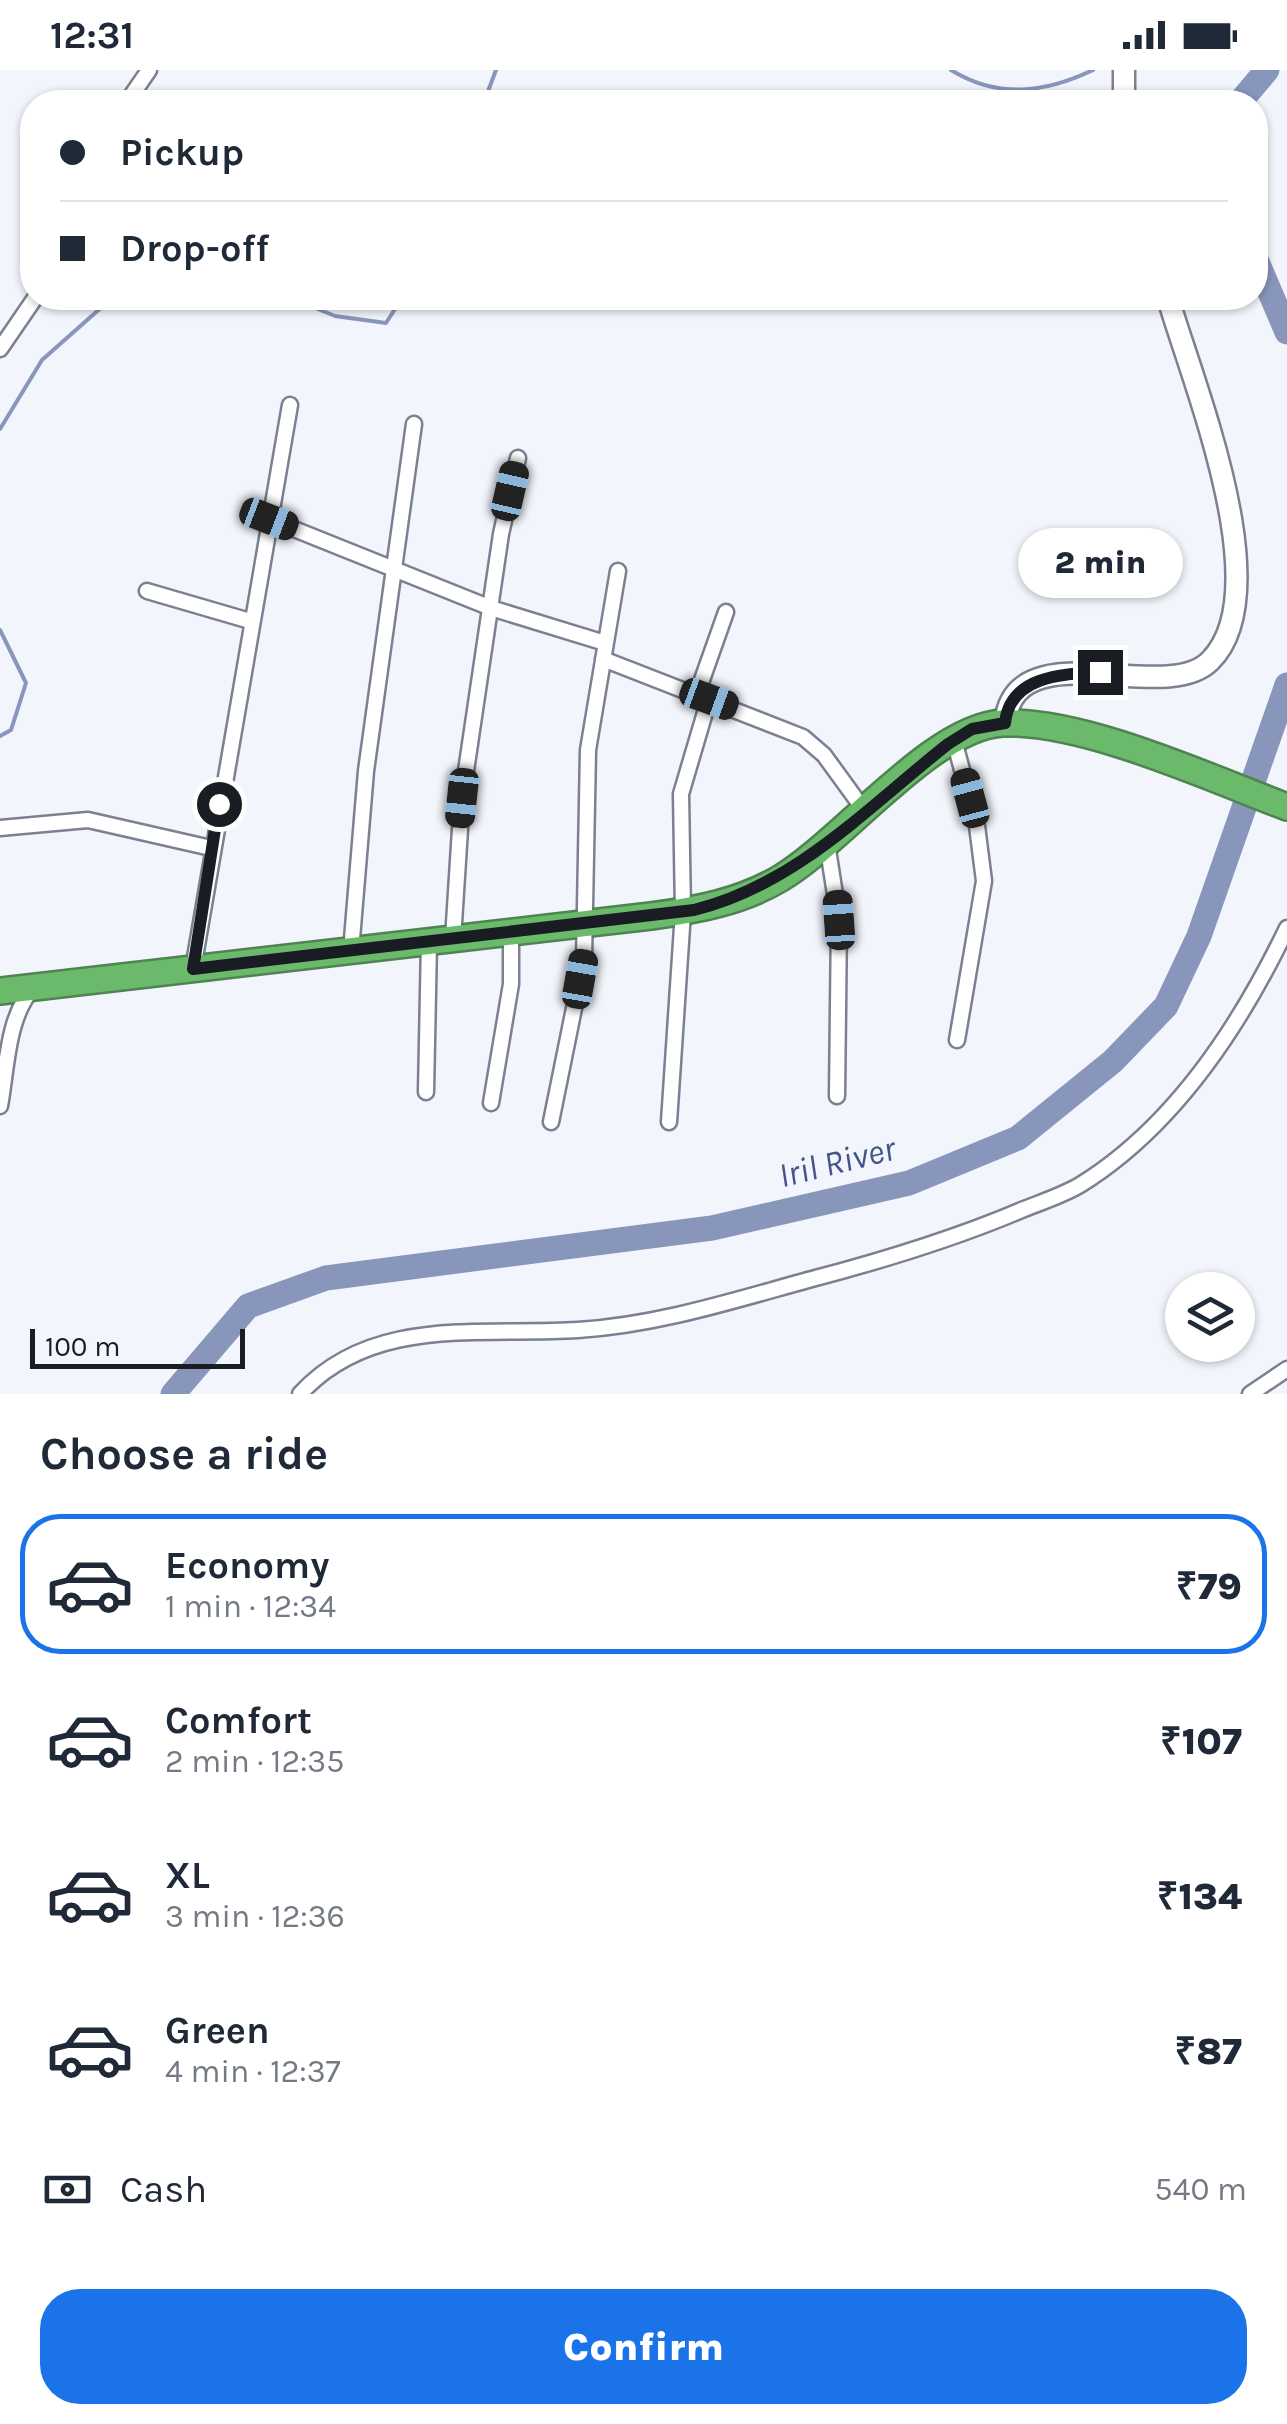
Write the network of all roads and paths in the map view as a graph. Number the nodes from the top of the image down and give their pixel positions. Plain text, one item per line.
1 (27, 310) edge
2 (1171, 310) edge
3 (0, 349) edge
4 (290, 405) dead end
5 (414, 424) dead end
6 (518, 458) dead end
7 (269, 519) junction
8 (394, 569) junction
9 (618, 571) dead end
10 (147, 591) dead end
11 (490, 608) junction
12 (726, 612) dead end
13 (250, 621) junction
14 (604, 651) junction
15 (703, 697) junction
16 (1005, 723) junction
17 (954, 740) junction
18 (1287, 806) edge
19 (864, 810) junction
20 (0, 828) edge
21 (827, 842) junction
22 (212, 848) junction
23 (683, 912) junction
24 (585, 924) junction
25 (1287, 928) edge
26 (511, 932) junction
27 (441, 940) junction
28 (351, 951) junction
29 (193, 969) junction
30 (34, 987) junction
31 (0, 991) edge
32 (957, 1040) dead end
33 (426, 1092) dead end
34 (837, 1096) dead end
35 (491, 1104) dead end
36 (0, 1106) edge
37 (551, 1122) dead end
38 (668, 1122) dead end
39 (1287, 1369) edge
40 (300, 1394) edge
41 (1250, 1394) edge

1 - 3 street
2 - 16 street
4 - 7 street
5 - 8 street
6 - 11 street
7 - 8 street
7 - 13 street
8 - 11 street
8 - 28 street
9 - 14 street
10 - 13 street
11 - 14 street
11 - 27 street
12 - 15 street
13 - 22 street
14 - 15 street
14 - 24 street
15 - 19 street
15 - 23 street
16 - 17 highway
16 - 18 highway
17 - 19 highway
17 - 32 street
19 - 21 highway
20 - 22 street
21 - 23 highway
21 - 34 street
22 - 29 street
23 - 24 highway
23 - 38 street
24 - 26 highway
24 - 37 street
25 - 40 street
26 - 27 highway
26 - 35 street
27 - 28 highway
27 - 33 street
28 - 29 highway
29 - 30 highway
30 - 31 highway
30 - 36 street
39 - 41 street

